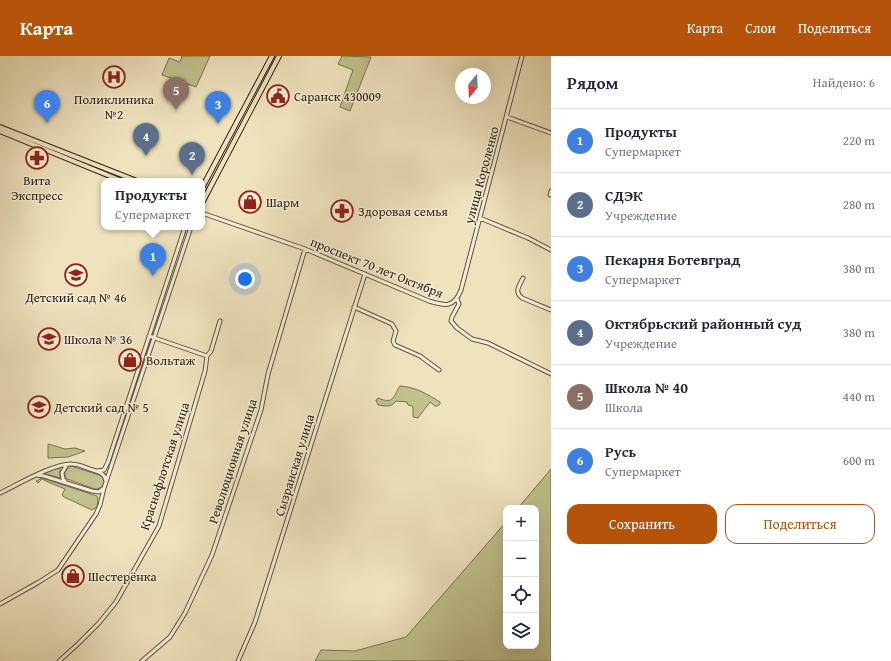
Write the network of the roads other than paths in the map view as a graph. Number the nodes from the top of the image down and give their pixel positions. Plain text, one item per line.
1 (272, 56) edge
2 (279, 56) edge
3 (522, 56) edge
4 (507, 117) junction
5 (0, 129) edge
6 (551, 133) edge
7 (50, 149) junction
8 (88, 161) junction
9 (86, 166) junction
10 (123, 176) joint
11 (115, 178) edge
12 (129, 178) edge
13 (205, 182) edge
14 (551, 191) edge
15 (550, 195) dead end
16 (205, 197) edge
17 (205, 214) edge
18 (480, 218) junction
19 (184, 230) edge
20 (190, 230) edge
21 (305, 249) junction
22 (551, 250) edge
23 (173, 262) junction
24 (178, 264) junction
25 (365, 274) junction
26 (168, 276) junction
27 (174, 278) junction
28 (522, 278) dead end
29 (457, 299) junction
30 (354, 307) junction
31 (551, 310) edge
32 (220, 321) dead end
33 (149, 336) junction
34 (154, 338) junction
35 (206, 356) junction
36 (438, 370) dead end
37 (551, 374) edge
38 (69, 464) junction
39 (98, 471) junction
40 (37, 475) junction
41 (68, 483) junction
42 (106, 483) junction
43 (104, 488) junction
44 (96, 492) junction
45 (0, 493) edge
46 (101, 502) junction
47 (0, 604) edge
48 (59, 661) edge
49 (142, 661) edge
50 (238, 661) edge

1 - 13 main road
2 - 16 main road
3 - 4 street, улица Короленко
4 - 6 street
4 - 18 street, улица Короленко
5 - 7 main road
7 - 8 main road
7 - 9 main road
8 - 9 main road
8 - 10 main road
9 - 11 main road
10 - 12 main road
14 - 15 street
17 - 21 street, проспект 70 лет Октября
18 - 22 street
18 - 29 street, улица Короленко
19 - 23 street
20 - 24 street
21 - 25 street, проспект 70 лет Октября
21 - 49 street, Революционная улица
23 - 24 street
23 - 26 street
24 - 27 street
25 - 29 street, проспект 70 лет Октября
25 - 30 street, Сызранская улица
26 - 27 street
26 - 33 street
27 - 34 street
28 - 31 street
29 - 37 street, проспект 70 лет Октября
30 - 36 street
30 - 50 street, Сызранская улица
32 - 35 street, Краснофлотская улица
33 - 34 street
33 - 39 street
34 - 35 street
34 - 42 street
35 - 48 street, Краснофлотская улица
38 - 39 street
38 - 40 street
38 - 41 street
39 - 42 street
40 - 41 street
40 - 45 street
41 - 44 street
42 - 43 street
43 - 44 street
43 - 46 street
44 - 46 street
46 - 47 street

